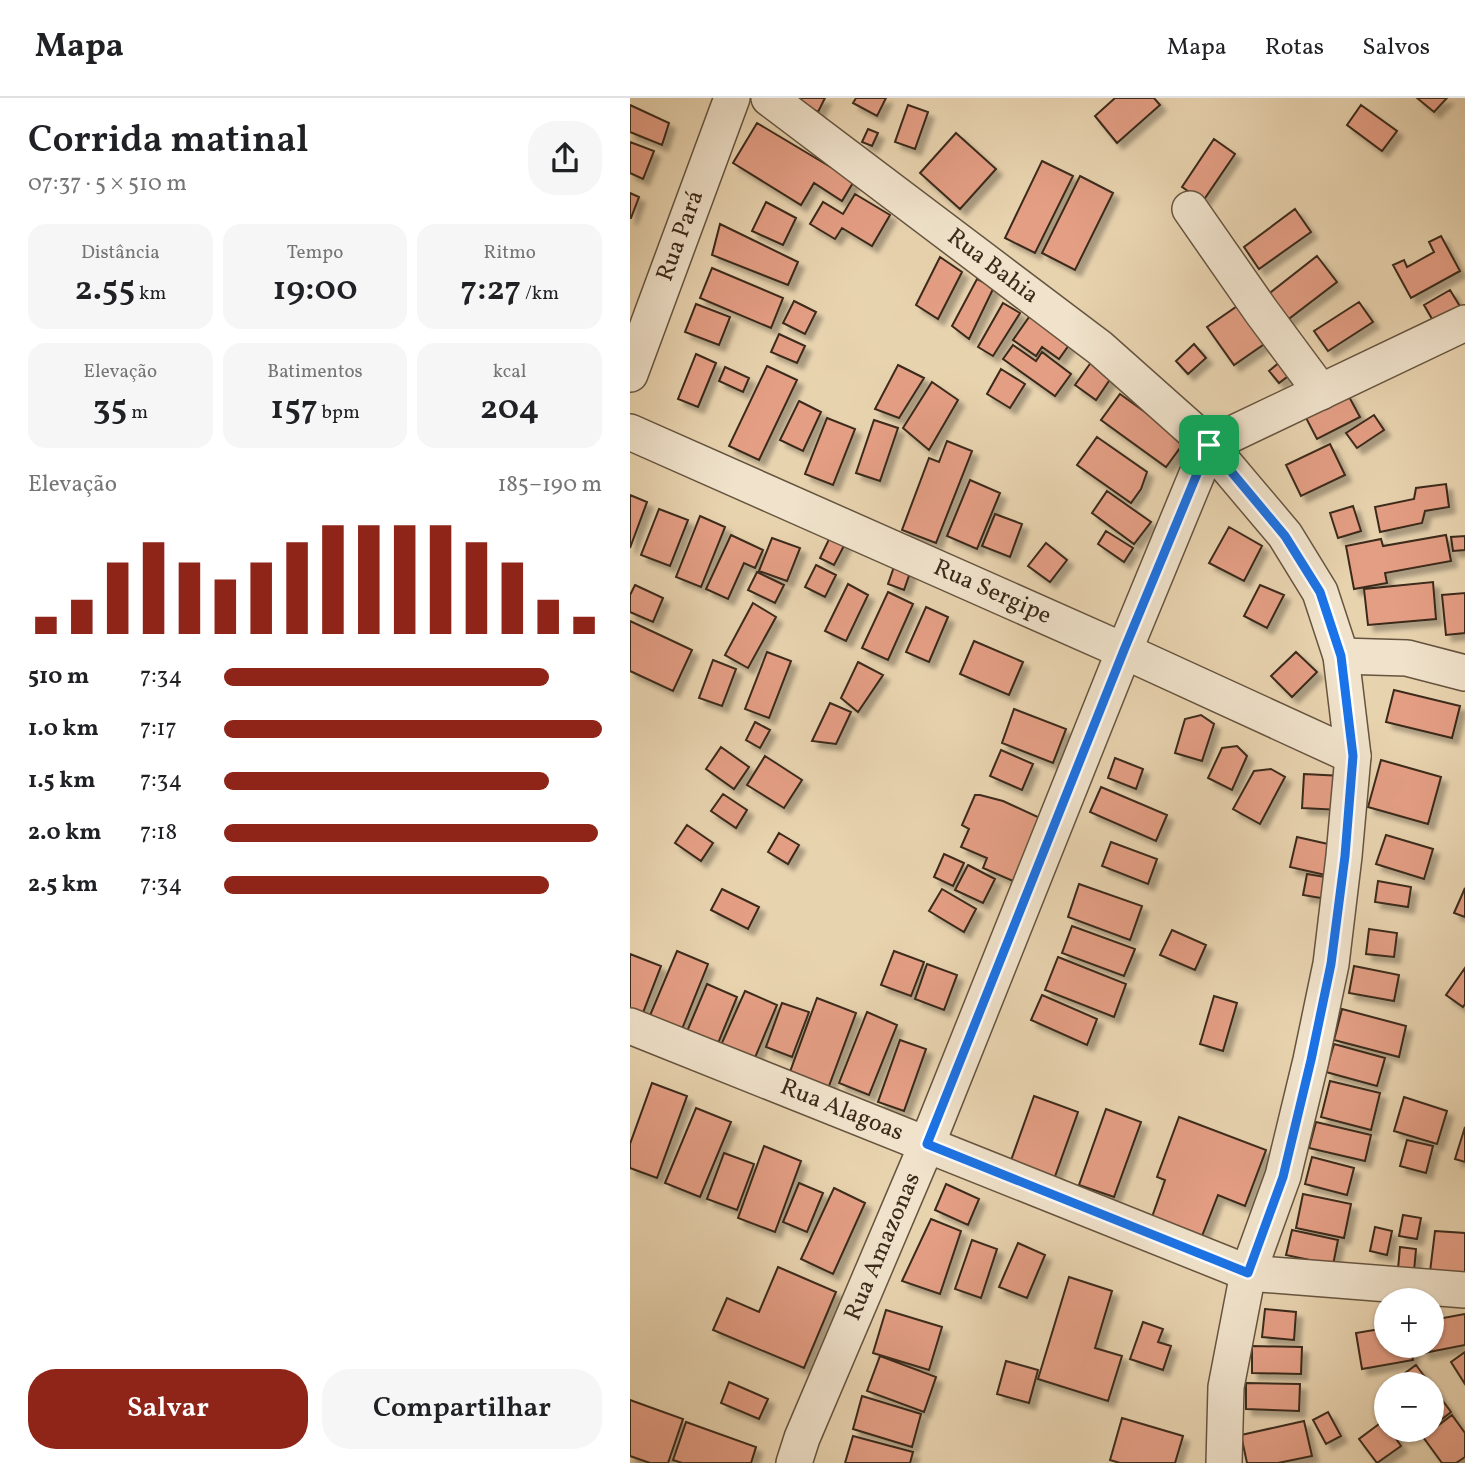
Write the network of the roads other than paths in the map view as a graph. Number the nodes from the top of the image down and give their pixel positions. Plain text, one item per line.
1 (732, 98) edge
2 (769, 98) edge
3 (1190, 209) dead end
4 (1464, 324) edge
5 (630, 374) edge
6 (1321, 392) junction
7 (630, 432) edge
8 (1209, 445) junction
9 (1124, 650) junction
10 (1341, 656) junction
11 (1465, 673) edge
12 (1353, 756) junction
13 (630, 1026) edge
14 (927, 1144) junction
15 (1248, 1273) junction
16 (1465, 1290) edge
17 (793, 1463) edge
18 (1224, 1463) edge

1 - 5 street, Rua Pará
2 - 8 street, Rua Bahia
3 - 6 street
4 - 6 street
6 - 8 street
7 - 9 street, Rua Sergipe
8 - 9 street, Rua Amazonas
8 - 10 street, Rua Bahia
9 - 12 street, Rua Sergipe
9 - 14 street, Rua Amazonas
10 - 11 street
10 - 12 street, Rua Bahia
12 - 15 street, Rua Bahia
13 - 14 street, Rua Alagoas
14 - 15 street, Rua Alagoas
14 - 17 street, Rua Amazonas
15 - 16 street, Rua Alagoas
15 - 18 street, Rua Bahia

